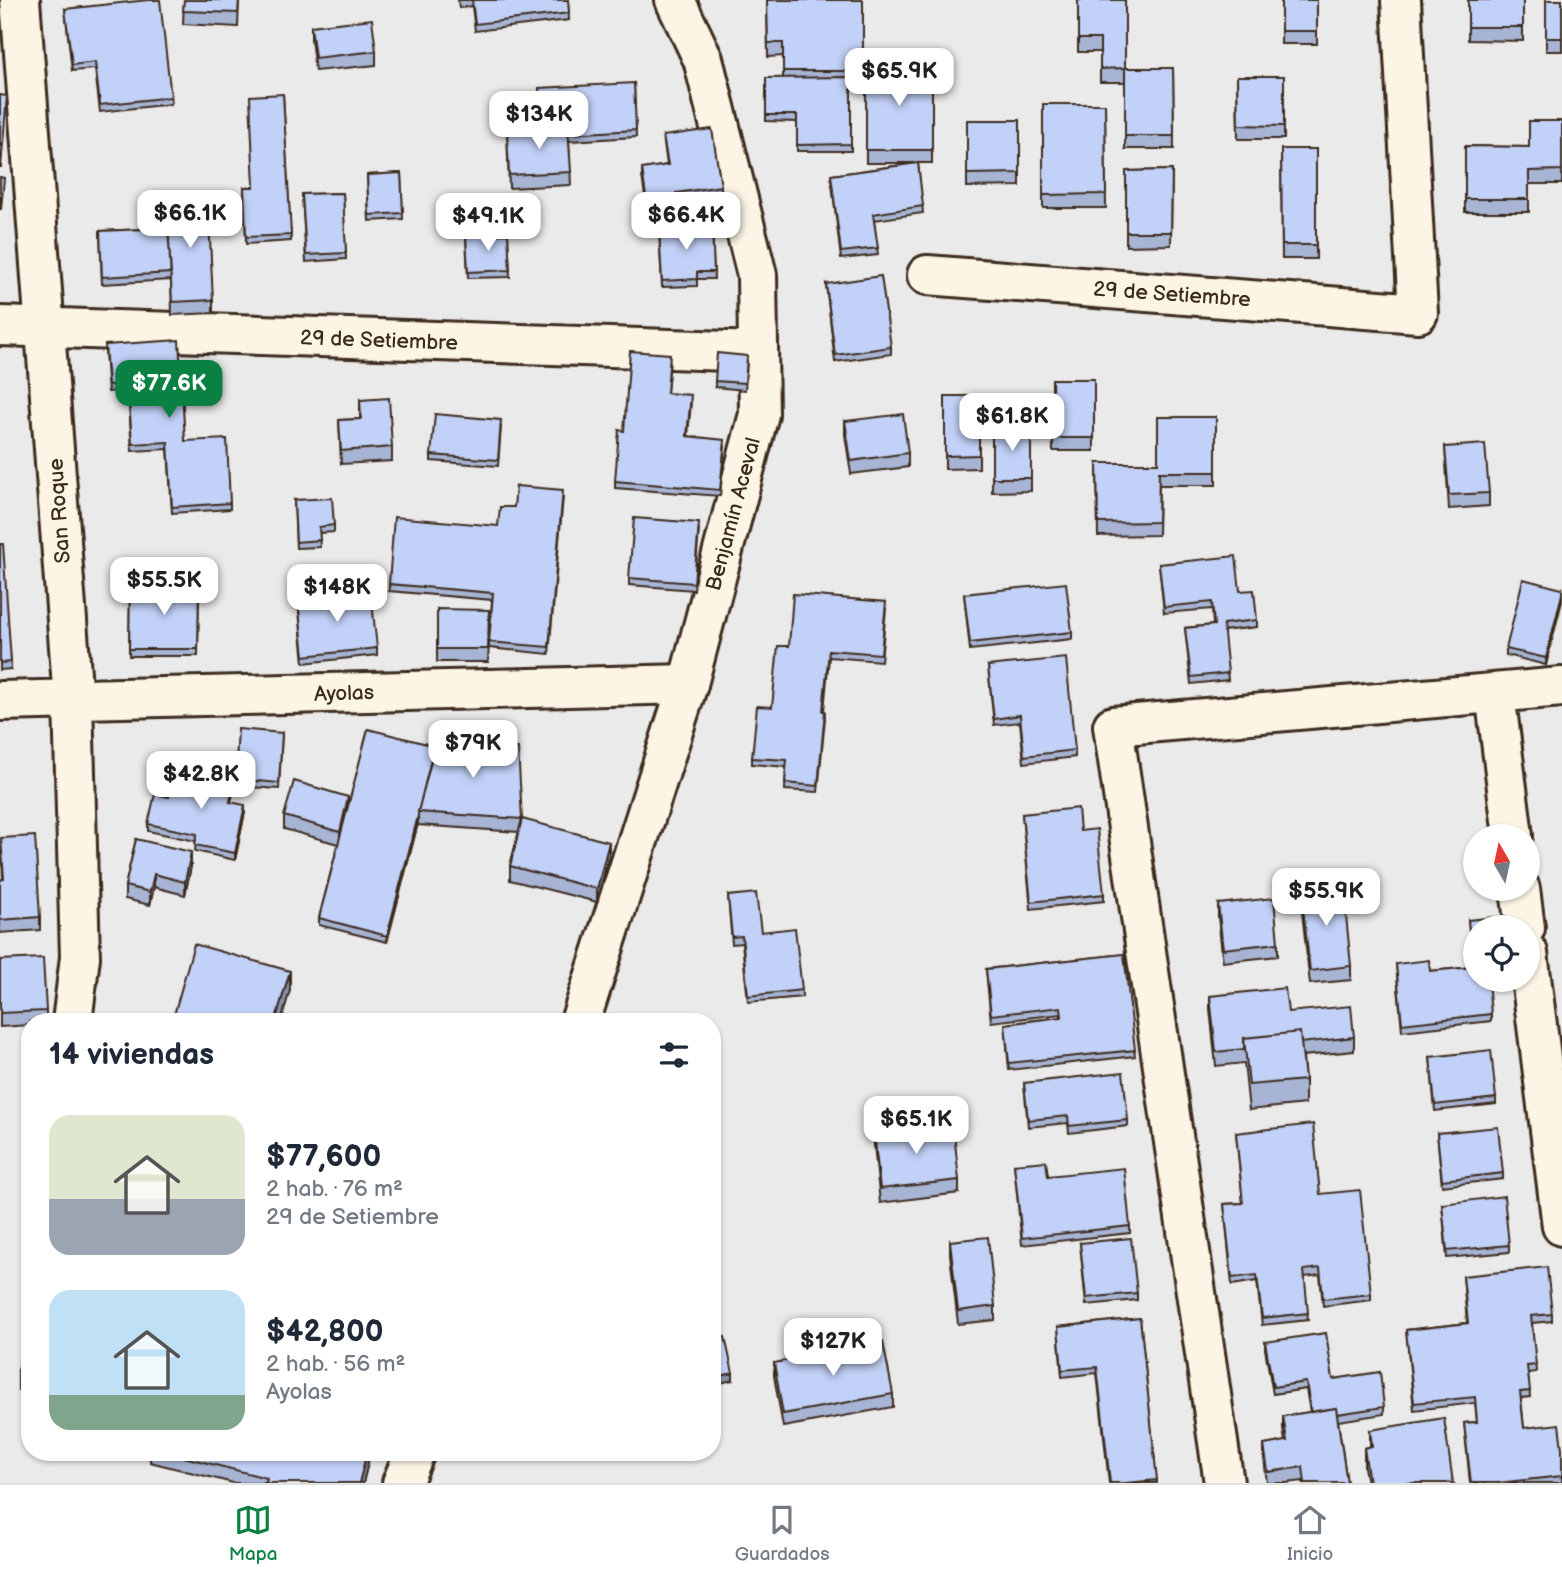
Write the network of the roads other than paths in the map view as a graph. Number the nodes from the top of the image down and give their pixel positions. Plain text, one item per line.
1 (20, 0) edge
2 (675, 0) edge
3 (1401, 0) edge
4 (927, 275) dead end
5 (0, 327) edge
6 (45, 329) junction
7 (758, 352) junction
8 (688, 684) junction
9 (1562, 687) edge
10 (1495, 693) junction
11 (0, 701) edge
12 (73, 701) junction
13 (1511, 824) edge
14 (1533, 992) edge
15 (73, 1013) edge
16 (583, 1013) edge
17 (1562, 1226) edge
18 (411, 1461) edge
19 (402, 1483) edge
20 (1224, 1483) edge

1 - 6 street, San Roque
2 - 7 street, Benjamín Aceval
3 - 4 street, 29 de Setiembre
5 - 6 street, 29 de Setiembre
6 - 7 street, 29 de Setiembre
6 - 12 street, San Roque
7 - 8 street, Benjamín Aceval
8 - 12 street, Ayolas
8 - 16 street, Benjamín Aceval
9 - 10 street
10 - 13 street
10 - 20 street
11 - 12 street, Ayolas
12 - 15 street, San Roque
14 - 17 street
18 - 19 street

